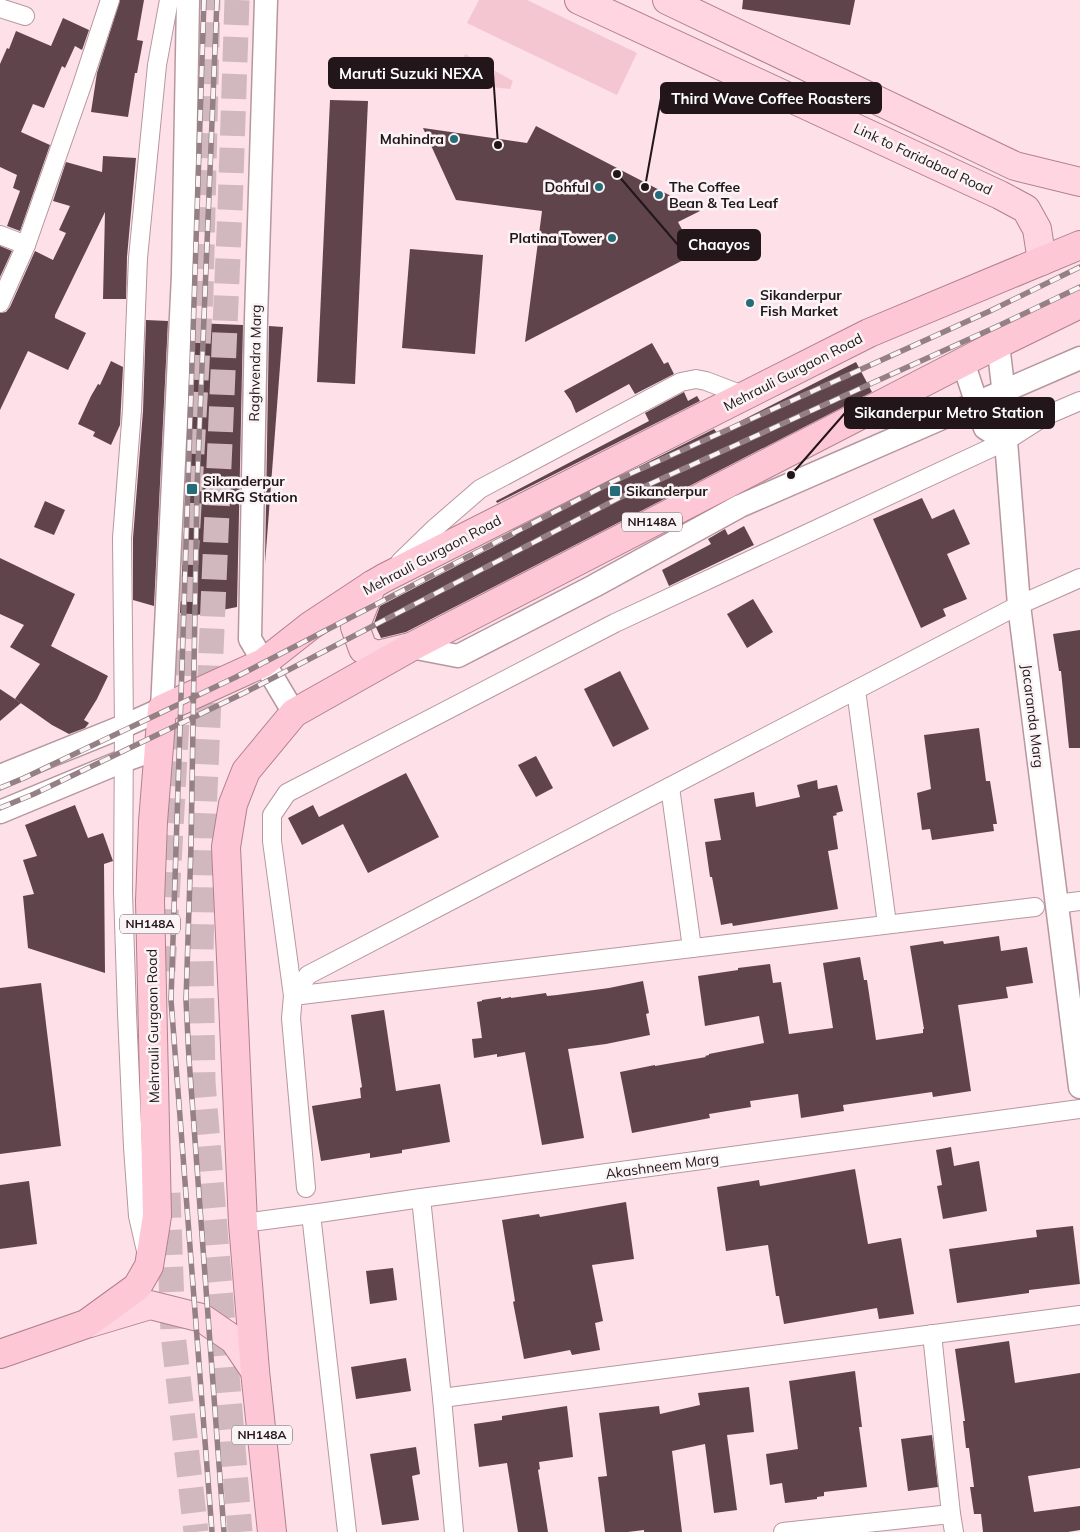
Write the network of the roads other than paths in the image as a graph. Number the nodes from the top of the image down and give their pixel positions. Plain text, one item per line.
1 (110, 0) edge
2 (169, 0) edge
3 (188, 0) edge
4 (266, 0) edge
5 (579, 0) edge
6 (667, 0) edge
7 (0, 8) edge
8 (25, 16) dead end
9 (1078, 181) edge
10 (0, 235) edge
11 (26, 245) junction
12 (1080, 245) edge
13 (1042, 261) junction
14 (0, 303) edge
15 (1080, 304) edge
16 (998, 344) junction
17 (1080, 358) edge
18 (963, 362) junction
19 (1004, 393) junction
20 (745, 396) junction
21 (1080, 401) edge
22 (977, 404) junction
23 (1006, 441) junction
24 (1080, 578) edge
25 (378, 582) junction
26 (1019, 605) junction
27 (411, 647) junction
28 (264, 663) junction
29 (856, 690) junction
30 (162, 709) junction
31 (294, 714) junction
32 (124, 726) junction
33 (159, 748) junction
34 (123, 761) junction
35 (0, 776) edge
36 (670, 786) junction
37 (0, 812) edge
38 (1080, 901) edge
39 (1057, 904) junction
40 (1035, 907) dead end
41 (887, 924) junction
42 (692, 948) junction
43 (293, 996) junction
44 (1080, 1087) edge
45 (1080, 1110) edge
46 (306, 1188) dead end
47 (421, 1198) junction
48 (311, 1214) junction
49 (243, 1222) junction
50 (149, 1266) junction
51 (1080, 1315) edge
52 (86, 1324) junction
53 (932, 1334) junction
54 (0, 1354) edge
55 (255, 1371) junction
56 (442, 1398) junction
57 (952, 1514) junction
58 (272, 1532) edge
59 (347, 1532) edge
60 (454, 1532) edge
61 (783, 1532) edge
62 (954, 1532) edge

1 - 11 street
2 - 32 street
3 - 30 street
4 - 28 street, Raghvendra Marg
5 - 13 main road, Link to Faridabad Road
6 - 9 main road
7 - 8 street
10 - 11 street
11 - 14 street
12 - 13 highway, Mehrauli Gurgaon Road
13 - 20 highway, Mehrauli Gurgaon Road
15 - 16 highway, NH148A
16 - 18 highway, NH148A
16 - 19 street, Jacaranda Marg
17 - 19 street
18 - 22 street
18 - 27 highway, NH148A
19 - 22 street
19 - 23 street, Jacaranda Marg
20 - 25 highway, Mehrauli Gurgaon Road
20 - 25 street
21 - 23 street
22 - 23 street
22 - 27 street
23 - 26 street, Jacaranda Marg
23 - 43 street
24 - 26 street
25 - 27 main road
25 - 28 highway, Mehrauli Gurgaon Road
26 - 29 street
26 - 39 street, Jacaranda Marg
27 - 31 highway, NH148A
28 - 30 highway, Mehrauli Gurgaon Road
28 - 31 street, Raghvendra Marg
29 - 36 street
29 - 41 street
30 - 32 street
30 - 33 highway, Mehrauli Gurgaon Road / NH148A
31 - 49 highway, NH148A
32 - 34 street
32 - 35 street
33 - 34 street
33 - 50 highway, Mehrauli Gurgaon Road / NH148A
34 - 37 street
34 - 50 street
36 - 42 street
36 - 43 street
38 - 39 street
39 - 44 street, Jacaranda Marg
40 - 41 street
41 - 42 street
42 - 43 street
43 - 46 street
45 - 47 street, Akashneem Marg
47 - 48 street, Akashneem Marg
47 - 56 street
48 - 49 street, Akashneem Marg
48 - 59 street
49 - 55 highway, NH148A
50 - 52 highway, Mehrauli Gurgaon Road / NH148A
51 - 53 street
52 - 54 highway, Mehrauli Gurgaon Road / NH148A
52 - 55 main road
53 - 56 street
53 - 57 street
55 - 58 highway, NH148A
56 - 60 street
57 - 61 street
57 - 62 street

